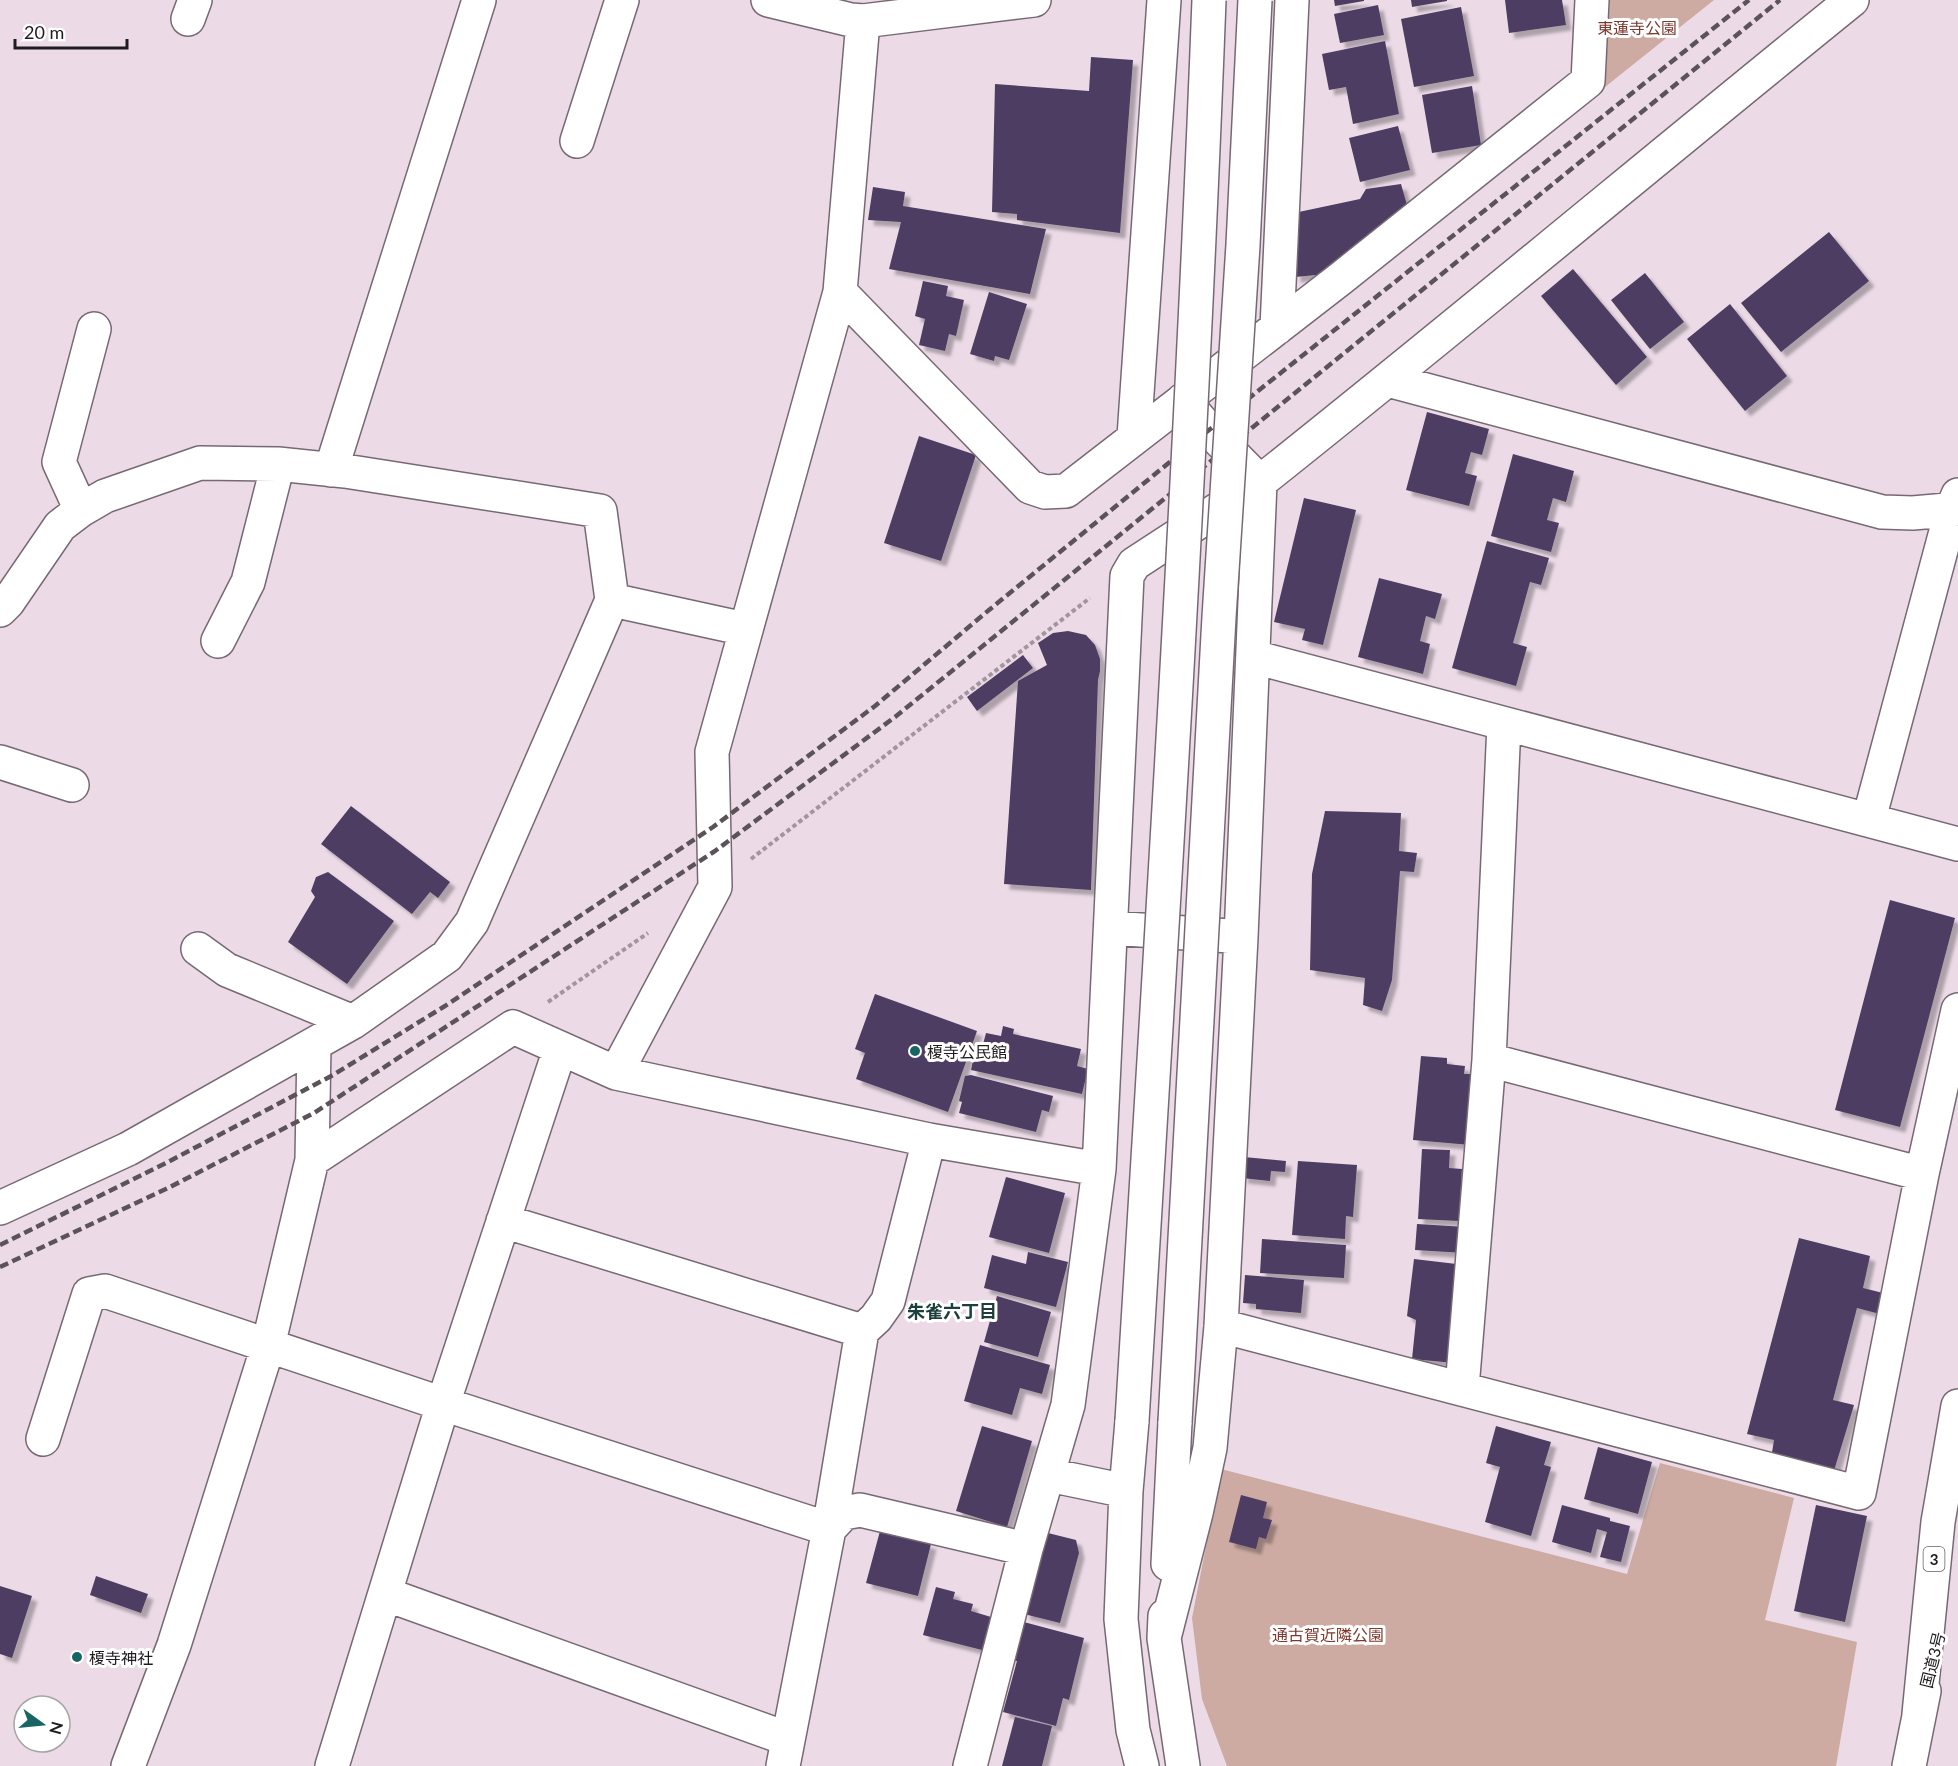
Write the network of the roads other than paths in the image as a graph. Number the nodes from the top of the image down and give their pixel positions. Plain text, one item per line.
1 (479, 0) edge
2 (622, 0) edge
3 (768, 0) edge
4 (1034, 0) edge
5 (1164, 0) edge
6 (1209, 0) edge
7 (1255, 0) edge
8 (1292, 0) edge
9 (1592, 0) edge
10 (1852, 0) edge
11 (875, 14) edge
12 (577, 141) dead end
13 (840, 292) junction
14 (1277, 328) junction
15 (94, 329) dead end
16 (1388, 380) junction
17 (1183, 400) junction
18 (1134, 437) junction
19 (278, 464) junction
20 (332, 470) junction
21 (1260, 482) junction
22 (1956, 504) edge
23 (81, 510) junction
24 (612, 600) junction
25 (0, 610) edge
26 (746, 629) junction
27 (218, 641) dead end
28 (1254, 657) junction
29 (1504, 724) junction
30 (0, 762) edge
31 (72, 785) dead end
32 (1869, 819) junction
33 (1958, 844) edge
34 (1111, 928) junction
35 (1241, 937) junction
36 (198, 949) dead end
37 (1958, 1010) edge
38 (353, 1022) junction
39 (314, 1045) junction
40 (560, 1049) junction
41 (1489, 1060) junction
42 (615, 1073) junction
43 (929, 1140) junction
44 (312, 1160) junction
45 (1099, 1168) junction
46 (1922, 1174) junction
47 (0, 1208) edge
48 (502, 1221) junction
49 (1221, 1326) junction
50 (862, 1331) junction
51 (268, 1346) junction
52 (1461, 1388) junction
53 (443, 1404) junction
54 (1958, 1406) edge
55 (43, 1439) dead end
56 (1049, 1475) junction
57 (1126, 1491) junction
58 (829, 1529) junction
59 (1026, 1548) junction
60 (1958, 1554) edge
61 (385, 1594) junction
62 (1164, 1638) junction
63 (1918, 1714) junction
64 (785, 1752) edge
65 (128, 1766) edge
66 (333, 1766) edge
67 (970, 1766) edge
68 (1142, 1766) edge
69 (1183, 1766) edge
70 (1909, 1766) edge

1 - 20 main road
2 - 12 main road
3 - 11 main road
4 - 11 main road
5 - 18 main road
6 - 57 main road, bridge
7 - 62 main road, bridge
8 - 14 main road
9 - 14 main road
10 - 16 main road
11 - 13 main road
13 - 18 main road
13 - 26 main road
14 - 17 main road
15 - 23 main road
16 - 21 main road
16 - 22 main road
17 - 18 main road
17 - 21 main road
19 - 20 main road
19 - 23 main road
19 - 27 main road
20 - 24 main road
21 - 28 main road
21 - 34 main road
22 - 32 main road
23 - 25 main road
24 - 26 main road
24 - 38 main road
26 - 42 main road
28 - 29 main road
28 - 35 main road
29 - 32 main road
29 - 41 main road
30 - 31 main road
32 - 33 main road
34 - 35 main road
34 - 45 main road
35 - 49 main road
36 - 38 main road
37 - 46 main road
38 - 39 main road
39 - 44 main road
39 - 47 main road
40 - 42 main road
40 - 44 main road
40 - 48 main road
41 - 46 main road
41 - 52 main road
42 - 43 main road
43 - 45 main road
43 - 50 main road
44 - 51 main road
45 - 56 main road
46 - 52 main road
48 - 50 main road
48 - 53 main road
49 - 52 main road
49 - 62 main road
50 - 58 main road
51 - 53 main road
51 - 55 main road
51 - 65 main road
53 - 58 main road
53 - 61 main road
54 - 63 main road, 3
56 - 57 main road
56 - 59 main road
57 - 68 main road
58 - 59 main road
58 - 64 main road
59 - 67 main road
60 - 63 main road, 国道3号 / 3
61 - 64 main road
61 - 66 main road
62 - 69 main road
63 - 70 main road, 国道3号 / 3

